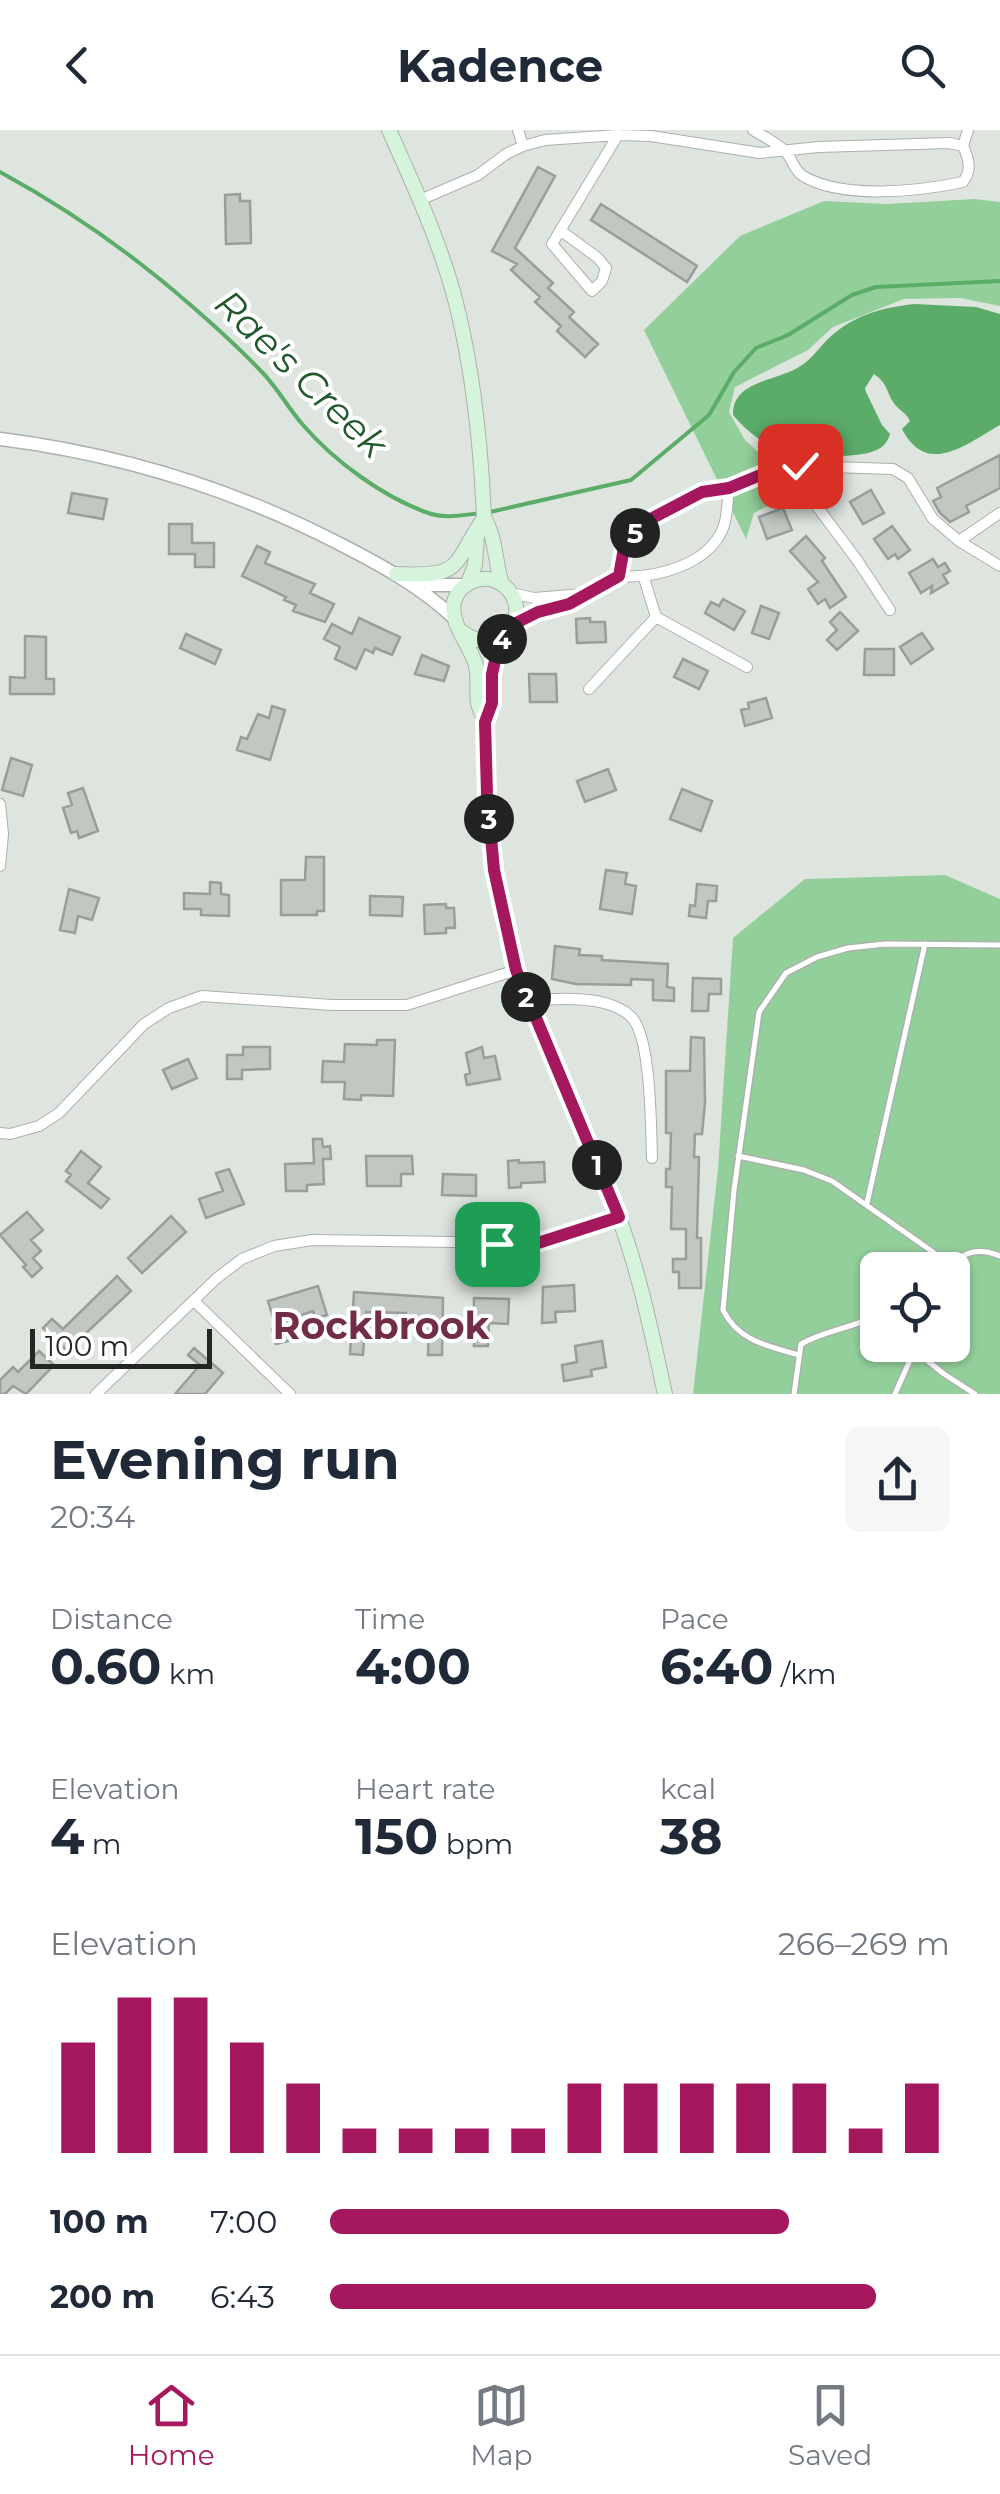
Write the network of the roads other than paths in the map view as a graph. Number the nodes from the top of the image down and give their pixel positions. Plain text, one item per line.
1 (390, 130) edge
2 (518, 130) edge
3 (753, 130) edge
4 (968, 130) edge
5 (622, 132) edge
6 (523, 146) junction
7 (963, 146) junction
8 (786, 152) junction
9 (420, 200) junction
10 (560, 230) junction
11 (0, 439) edge
12 (800, 466) junction
13 (729, 488) junction
14 (1000, 514) edge
15 (481, 523) junction
16 (959, 541) junction
17 (1000, 566) edge
18 (396, 574) junction
19 (619, 576) junction
20 (644, 578) junction
21 (467, 584) junction
22 (506, 589) junction
23 (585, 594) junction
24 (890, 610) dead end
25 (656, 617) junction
26 (458, 624) junction
27 (508, 630) junction
28 (747, 667) dead end
29 (589, 689) dead end
30 (485, 722) junction
31 (0, 804) edge
32 (0, 866) edge
33 (924, 944) junction
34 (1000, 945) edge
35 (516, 970) junction
36 (528, 1000) junction
37 (0, 1133) edge
38 (738, 1156) junction
39 (652, 1158) dead end
40 (867, 1203) junction
41 (619, 1217) junction
42 (934, 1252) edge
43 (966, 1252) edge
44 (1000, 1256) edge
45 (194, 1301) junction
46 (860, 1322) edge
47 (799, 1355) junction
48 (910, 1362) edge
49 (930, 1362) edge
50 (96, 1394) edge
51 (290, 1394) edge
52 (666, 1394) edge
53 (794, 1394) edge
54 (895, 1394) edge
55 (975, 1394) edge

1 - 9 main road
2 - 6 street
3 - 8 street
4 - 7 street
5 - 6 street
5 - 8 street
5 - 10 street
6 - 9 street
7 - 8 street
7 - 8 street
9 - 15 main road
10 - 10 street
11 - 18 street
12 - 13 street
12 - 16 street
12 - 24 street
13 - 19 street
13 - 20 street
14 - 16 street
15 - 18 main road
15 - 21 main road
15 - 22 main road
16 - 17 street
18 - 21 street
18 - 26 street
19 - 20 street
19 - 23 street
20 - 25 street
21 - 22 main road
21 - 26 main road
22 - 23 street
22 - 27 main road
23 - 27 street
25 - 28 street
25 - 29 street
26 - 27 main road
26 - 30 main road
27 - 30 main road
30 - 35 main road
31 - 32 street
33 - 34 lane
33 - 38 lane
33 - 40 lane
35 - 36 main road
35 - 37 street
36 - 39 street
36 - 41 main road
38 - 40 lane
38 - 47 lane
40 - 42 lane
41 - 45 street
41 - 52 main road
43 - 44 lane
45 - 50 street
45 - 51 street
46 - 47 lane
47 - 53 lane
48 - 54 lane
49 - 55 lane

